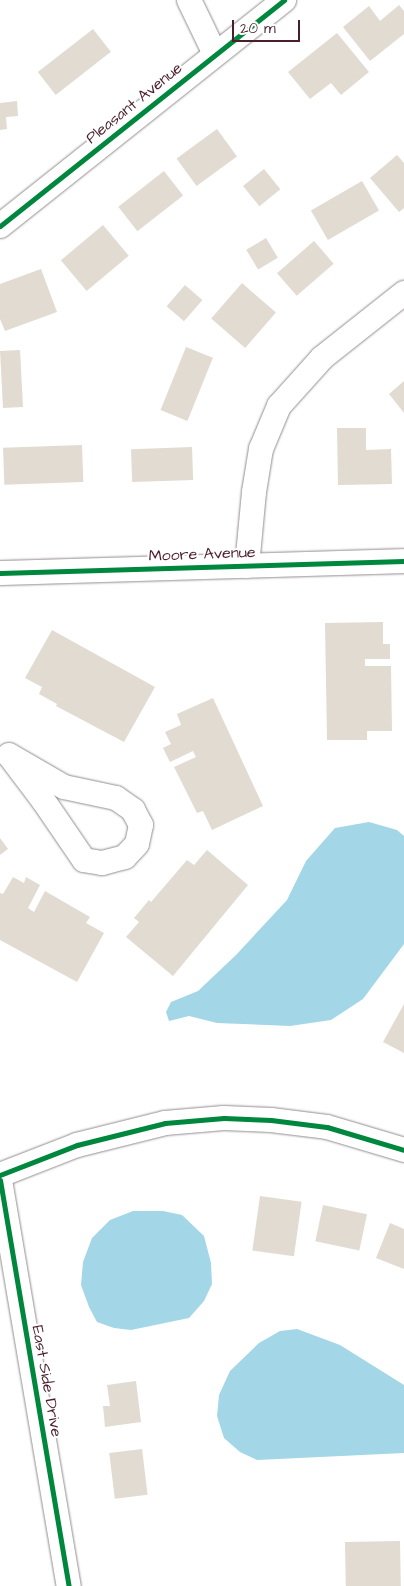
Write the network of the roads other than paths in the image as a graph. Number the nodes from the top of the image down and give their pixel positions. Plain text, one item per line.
1 (189, 0) edge
2 (284, 0) edge
3 (215, 54) junction
4 (0, 226) edge
5 (404, 293) edge
6 (404, 561) edge
7 (247, 566) junction
8 (0, 572) edge
9 (4, 747) edge
10 (404, 1150) edge
11 (0, 1175) edge
12 (0, 1180) edge
13 (69, 1586) edge

1 - 3 street
2 - 3 street, Pleasant Avenue
3 - 4 street, Pleasant Avenue
5 - 7 street
6 - 7 street, Moore Avenue
7 - 8 street, Moore Avenue
9 - 9 street
10 - 11 street
12 - 13 street, East Side Drive

